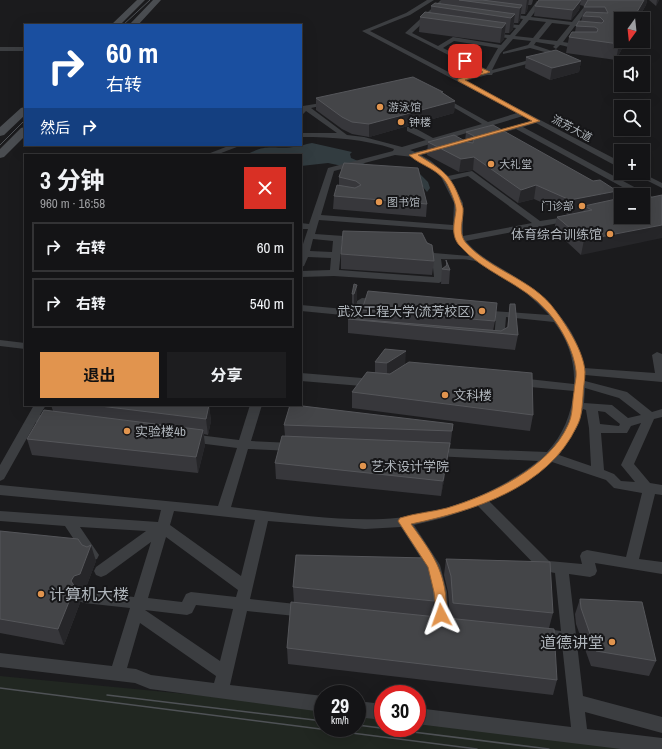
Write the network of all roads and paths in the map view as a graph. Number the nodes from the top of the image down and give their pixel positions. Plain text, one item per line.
1 (141, 0) edge
2 (157, 0) edge
3 (431, 0) edge
4 (444, 0) edge
5 (531, 1) dead end
6 (539, 2) junction
7 (547, 3) edge
8 (438, 6) junction
9 (446, 7) edge
10 (525, 8) dead end
11 (532, 9) junction
12 (594, 9) edge
13 (499, 14) edge
14 (581, 14) junction
15 (588, 16) edge
16 (528, 17) junction
17 (550, 20) junction
18 (418, 23) junction
19 (491, 23) edge
20 (116, 24) edge
21 (134, 24) edge
22 (425, 24) edge
23 (574, 24) junction
24 (596, 25) edge
25 (520, 26) junction
26 (484, 33) edge
27 (511, 37) junction
28 (535, 40) junction
29 (559, 44) junction
30 (530, 46) junction
31 (591, 46) edge
32 (504, 47) junction
33 (439, 48) junction
34 (0, 49) edge
35 (24, 49) edge
36 (551, 54) junction
37 (560, 55) edge
38 (518, 65) junction
39 (489, 73) junction
40 (460, 80) junction
41 (438, 96) edge
42 (341, 100) edge
43 (305, 108) junction
44 (24, 111) edge
45 (302, 112) edge
46 (523, 114) junction
47 (537, 121) junction
48 (487, 124) junction
49 (518, 127) junction
50 (410, 129) dead end
51 (24, 131) edge
52 (0, 133) edge
53 (494, 133) junction
54 (302, 135) edge
55 (344, 136) junction
56 (481, 137) edge
57 (506, 139) edge
58 (432, 140) junction
59 (235, 146) edge
60 (447, 146) edge
61 (397, 151) junction
62 (212, 154) edge
63 (0, 155) edge
64 (413, 155) junction
65 (614, 162) edge
66 (447, 179) junction
67 (650, 180) edge
68 (662, 186) edge
69 (324, 192) junction
70 (336, 194) edge
71 (659, 202) edge
72 (577, 216) edge
73 (316, 217) junction
74 (539, 224) junction
75 (302, 227) edge
76 (457, 228) junction
77 (311, 232) junction
78 (460, 239) junction
79 (338, 240) junction
80 (368, 241) edge
81 (419, 243) edge
82 (304, 254) junction
83 (336, 255) junction
84 (436, 256) junction
85 (478, 259) junction
86 (302, 261) edge
87 (334, 273) junction
88 (302, 274) edge
89 (390, 303) edge
90 (302, 308) edge
91 (471, 311) edge
92 (358, 313) junction
93 (501, 314) junction
94 (557, 319) junction
95 (368, 330) edge
96 (486, 341) edge
97 (0, 342) edge
98 (24, 346) edge
99 (0, 350) edge
100 (24, 354) edge
101 (657, 356) dead end
102 (302, 377) edge
103 (662, 378) edge
104 (507, 381) edge
105 (580, 381) junction
106 (385, 383) edge
107 (577, 404) junction
108 (39, 406) edge
109 (256, 406) edge
110 (591, 407) junction
111 (656, 414) edge
112 (33, 418) junction
113 (62, 422) edge
114 (626, 423) junction
115 (596, 428) junction
116 (181, 437) edge
117 (244, 445) junction
118 (306, 448) edge
119 (422, 452) edge
120 (551, 457) junction
121 (598, 473) junction
122 (0, 476) edge
123 (653, 489) edge
124 (0, 490) edge
125 (480, 500) junction
126 (169, 506) junction
127 (223, 512) junction
128 (0, 516) edge
129 (263, 516) junction
130 (404, 521) junction
131 (69, 522) junction
132 (162, 527) junction
133 (92, 555) edge
134 (631, 563) junction
135 (561, 568) junction
136 (662, 568) edge
137 (101, 571) dead end
138 (245, 587) junction
139 (84, 597) dead end
140 (241, 605) junction
141 (138, 607) junction
142 (321, 613) edge
143 (442, 626) edge
144 (521, 634) edge
145 (569, 638) junction
146 (0, 660) edge
147 (224, 673) junction
148 (117, 674) junction
149 (220, 692) junction
150 (576, 702) junction
151 (314, 703) edge
152 (426, 717) edge
153 (662, 724) edge
154 (580, 736) junction
155 (662, 746) edge

1 - 20 main road
2 - 21 main road
3 - 40 street, 流芳大道
4 - 8 street
5 - 6 street
6 - 7 street
6 - 11 street
8 - 9 street
8 - 18 street
10 - 11 street
11 - 16 street
12 - 14 street
13 - 16 street
14 - 15 street
14 - 23 street
16 - 17 street
16 - 25 street
17 - 23 street
17 - 28 street
18 - 22 street
18 - 33 street
19 - 25 street
23 - 24 street
23 - 29 street
25 - 27 street
26 - 27 street
27 - 28 street
27 - 32 street
28 - 29 street
28 - 30 street
29 - 31 street
29 - 36 street
30 - 36 street
30 - 38 street
32 - 33 street
32 - 39 street
33 - 39 street
34 - 35 street
36 - 37 street
36 - 38 street
38 - 39 street
39 - 40 street
40 - 46 street, 流芳大道
41 - 48 street
42 - 43 street
43 - 45 street
43 - 55 street
44 - 52 main road
46 - 47 street, 流芳大道
46 - 48 street
47 - 49 street
47 - 65 street, 流芳大道
48 - 58 street
49 - 53 street
49 - 71 street
50 - 58 street
51 - 63 main road
53 - 56 street
53 - 57 street
54 - 55 street
55 - 61 street
58 - 61 street
59 - 62 street
60 - 64 street
61 - 64 street
61 - 69 street
64 - 66 street
66 - 74 street
66 - 76 street
67 - 68 street
69 - 70 street
69 - 73 street
72 - 74 street
73 - 76 street
73 - 77 street
74 - 78 street
75 - 77 street
76 - 78 street
77 - 79 street
77 - 82 street
78 - 85 street
79 - 80 street
79 - 83 street
81 - 84 street
82 - 83 street
82 - 86 street
83 - 87 street
84 - 85 street
84 - 87 street
85 - 94 street
87 - 88 street
89 - 92 street
90 - 92 street
91 - 93 street
92 - 95 street
93 - 94 street
93 - 96 street
94 - 105 street
97 - 98 street
99 - 100 street
101 - 103 street
102 - 106 street
103 - 105 street
104 - 105 street
105 - 107 street
105 - 111 street
107 - 110 street
107 - 120 street
108 - 112 street
109 - 117 street
110 - 114 street
110 - 115 street
111 - 114 street
111 - 123 street
112 - 113 street
112 - 122 street
114 - 115 street
115 - 121 street
116 - 117 street
117 - 118 street
117 - 127 street
119 - 120 street
120 - 121 street
120 - 125 street
121 - 123 street
123 - 134 street
124 - 126 street
125 - 130 street
125 - 135 street
126 - 127 street
126 - 132 street
127 - 129 street
128 - 131 street
129 - 130 street
129 - 138 street
130 - 143 street
131 - 132 street
131 - 133 street
132 - 137 street
132 - 138 street
132 - 141 street
134 - 135 street
134 - 136 street
135 - 145 street
138 - 140 street
139 - 141 street
140 - 141 street
140 - 142 street
140 - 147 street
141 - 147 street
141 - 148 street
144 - 145 street
145 - 150 street
146 - 148 street
147 - 149 street
148 - 149 street
149 - 151 street
150 - 153 street
150 - 154 street
152 - 154 street
154 - 155 street

